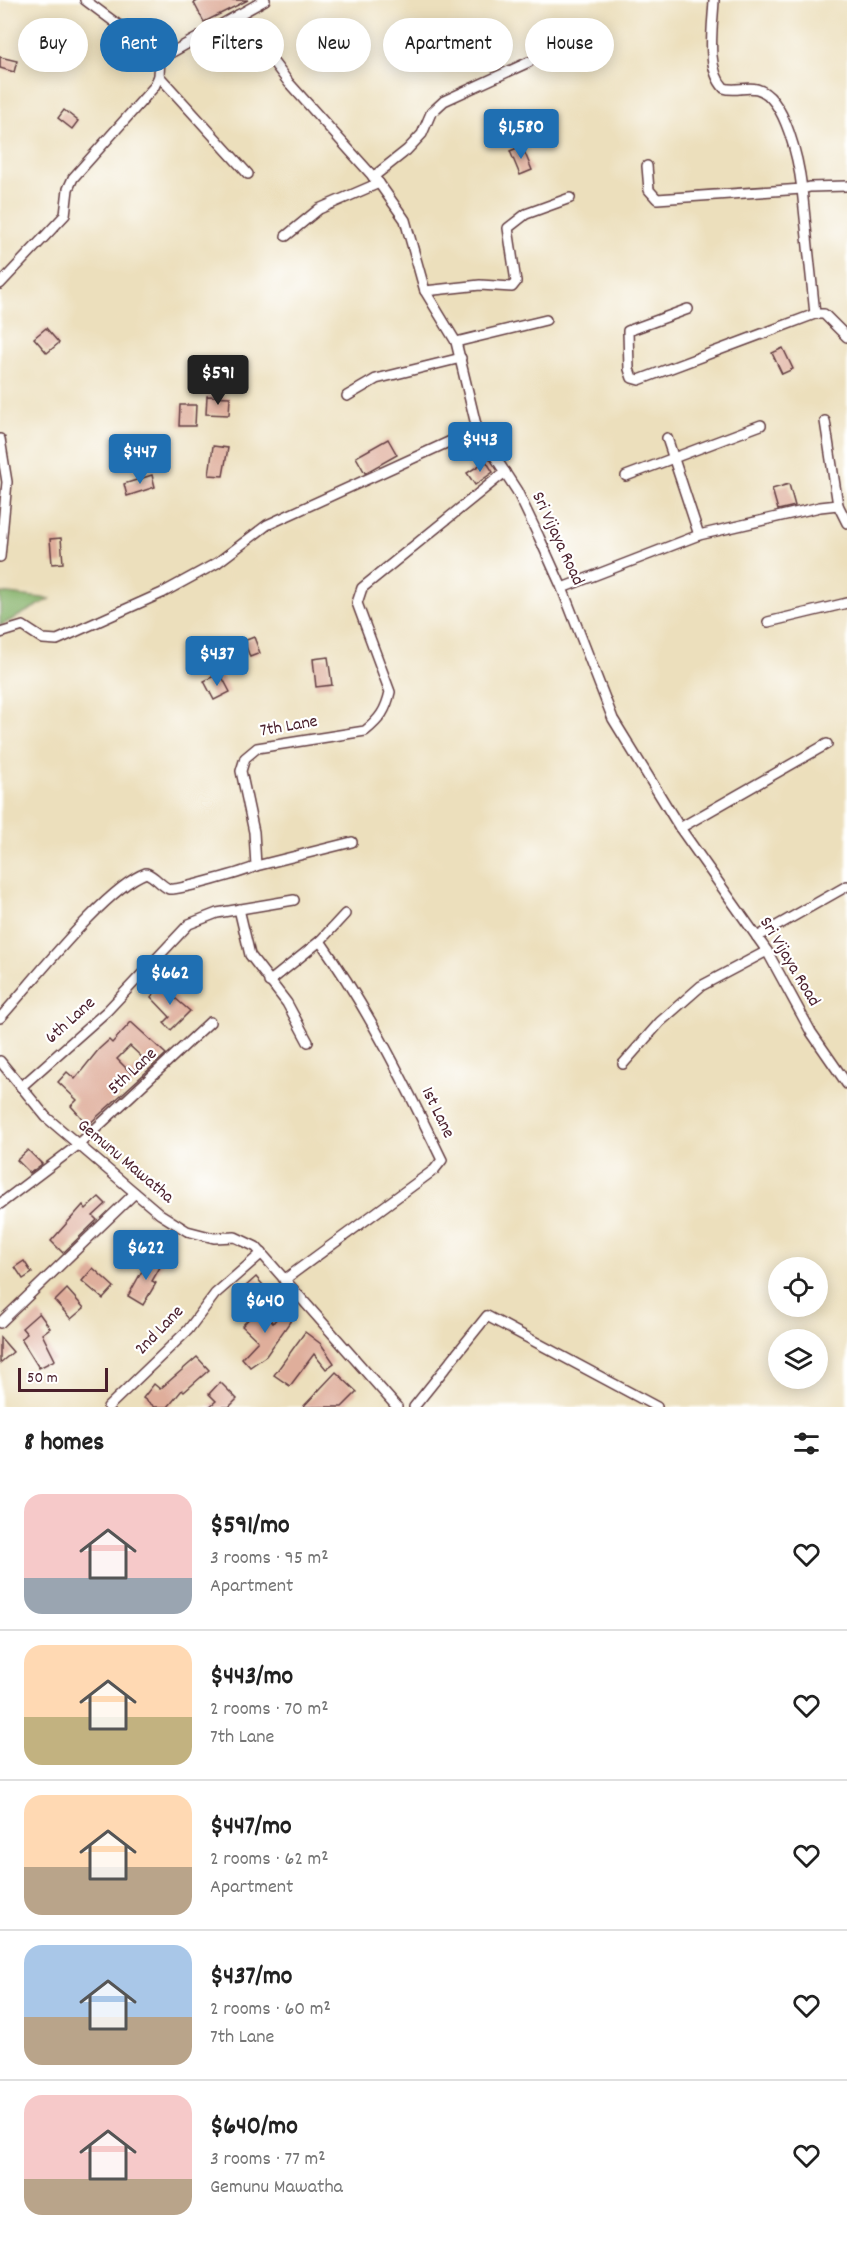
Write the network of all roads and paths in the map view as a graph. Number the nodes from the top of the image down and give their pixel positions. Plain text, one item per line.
1 (85, 0) edge
2 (265, 0) edge
3 (714, 0) edge
4 (238, 15) junction
5 (109, 18) edge
6 (178, 49) edge
7 (525, 64) edge
8 (159, 72) edge
9 (159, 76) junction
10 (647, 166) dead end
11 (248, 174) dead end
12 (376, 180) junction
13 (847, 186) edge
14 (802, 189) junction
15 (570, 198) dead end
16 (286, 236) dead end
17 (0, 284) edge
18 (425, 291) junction
19 (688, 309) dead end
20 (815, 314) junction
21 (546, 320) dead end
22 (847, 337) edge
23 (456, 342) junction
24 (461, 358) junction
25 (347, 396) dead end
26 (825, 422) dead end
27 (761, 425) dead end
28 (477, 429) junction
29 (667, 438) dead end
30 (0, 439) edge
31 (673, 458) junction
32 (505, 472) junction
33 (626, 476) dead end
34 (838, 505) junction
35 (847, 523) edge
36 (699, 535) junction
37 (0, 557) edge
38 (562, 588) junction
39 (847, 603) edge
40 (768, 622) dead end
41 (0, 633) edge
42 (827, 744) dead end
43 (680, 828) junction
44 (352, 842) dead end
45 (256, 867) junction
46 (847, 886) edge
47 (294, 900) dead end
48 (239, 909) junction
49 (345, 914) dead end
50 (757, 938) junction
51 (320, 941) junction
52 (767, 951) junction
53 (268, 982) junction
54 (0, 1018) edge
55 (210, 1022) dead end
56 (308, 1042) dead end
57 (0, 1061) edge
58 (623, 1064) dead end
59 (847, 1084) edge
60 (21, 1087) junction
61 (78, 1145) junction
62 (135, 1193) junction
63 (0, 1204) edge
64 (262, 1253) junction
65 (284, 1280) junction
66 (0, 1323) edge
67 (108, 1407) edge
68 (397, 1407) edge
69 (414, 1407) edge
70 (657, 1407) edge

1 - 5 street
2 - 4 street
3 - 14 street
4 - 6 street
4 - 12 street, Sri Vijaya Road
7 - 12 street
8 - 9 street
9 - 11 street
9 - 17 street
10 - 14 street
12 - 16 street
12 - 18 street, Sri Vijaya Road
13 - 14 street
14 - 20 street
15 - 18 street
18 - 23 street, Sri Vijaya Road
19 - 20 street
20 - 22 street
21 - 23 street
23 - 24 street, Sri Vijaya Road
24 - 25 street
24 - 28 street, Sri Vijaya Road
26 - 34 street
27 - 31 street
28 - 32 street, Sri Vijaya Road
28 - 41 street
29 - 31 street
30 - 37 street
31 - 33 street
31 - 36 street
32 - 38 street, Sri Vijaya Road
32 - 45 street, 7th Lane
34 - 35 street
34 - 36 street
36 - 38 street
38 - 43 street, Sri Vijaya Road
39 - 40 street
42 - 43 street
43 - 50 street, Sri Vijaya Road
44 - 45 street
45 - 54 street
46 - 50 street
47 - 48 street, 6th Lane
48 - 53 street
48 - 60 street, 6th Lane
49 - 51 street
50 - 52 street, Sri Vijaya Road
51 - 53 street
51 - 65 street, 1st Lane
52 - 58 street
52 - 59 street, Sri Vijaya Road
53 - 56 street
55 - 61 street, 5th Lane
57 - 60 street, Gemunu Mawatha
60 - 61 street, Gemunu Mawatha
61 - 62 street, Gemunu Mawatha
61 - 63 street, 5th Lane
62 - 64 street, Gemunu Mawatha
62 - 66 street
64 - 65 street, Gemunu Mawatha
64 - 67 street, 2nd Lane
65 - 68 street, Gemunu Mawatha
69 - 70 street

